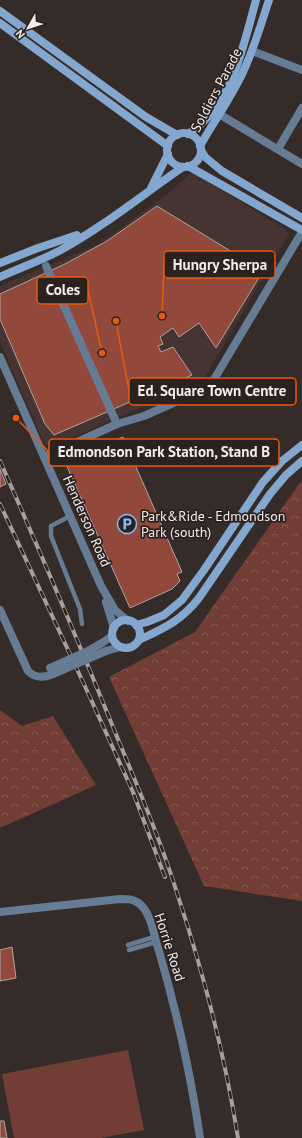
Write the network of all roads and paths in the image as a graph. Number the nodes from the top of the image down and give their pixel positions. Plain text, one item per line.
1 (256, 0) edge
2 (269, 0) edge
3 (0, 12) edge
4 (0, 19) edge
5 (0, 23) edge
6 (33, 48) junction
7 (252, 52) junction
8 (302, 70) edge
9 (230, 81) junction
10 (302, 108) edge
11 (219, 114) junction
12 (188, 134) junction
13 (177, 135) junction
14 (201, 148) junction
15 (278, 149) junction
16 (168, 150) junction
17 (302, 164) edge
18 (186, 166) junction
19 (151, 189) junction
20 (302, 218) edge
21 (302, 231) edge
22 (89, 232) junction
23 (0, 263) edge
24 (46, 266) dead end
25 (0, 277) edge
26 (0, 357) edge
27 (117, 424) junction
28 (299, 447) edge
29 (44, 456) junction
30 (302, 460) edge
31 (70, 516) junction
32 (101, 586) junction
33 (0, 610) edge
34 (128, 621) junction
35 (82, 624) dead end
36 (136, 625) junction
37 (113, 632) junction
38 (139, 640) junction
39 (120, 647) junction
40 (52, 671) junction
41 (0, 912) edge
42 (155, 940) junction
43 (128, 947) dead end
44 (200, 1138) edge

1 - 9 street, Soldiers Parade
2 - 7 street, Soldiers Parade
3 - 13 street
4 - 6 street
5 - 6 street
6 - 16 street
7 - 8 street
7 - 9 street
7 - 11 street, Soldiers Parade
9 - 12 street, Soldiers Parade
10 - 15 street
11 - 14 street, Soldiers Parade
11 - 15 street
12 - 13 street
12 - 14 street
13 - 16 street
14 - 18 street
14 - 20 street
15 - 17 street
16 - 18 street
16 - 19 street
18 - 19 street
18 - 21 street
19 - 22 street
21 - 27 street
22 - 23 street
22 - 25 street
24 - 27 street
26 - 29 street, Henderson Road
27 - 29 street
28 - 30 street
28 - 36 street
29 - 31 street, Henderson Road
30 - 38 street
31 - 32 street, Henderson Road
31 - 35 lane
32 - 34 street, Henderson Road
32 - 37 street, Henderson Road
33 - 40 street
34 - 36 street
34 - 37 street
36 - 38 street
37 - 39 street
37 - 40 street, bridge
38 - 39 street
39 - 40 street, bridge
41 - 42 street, Horrie Road
42 - 43 lane
42 - 44 street, Horrie Road

